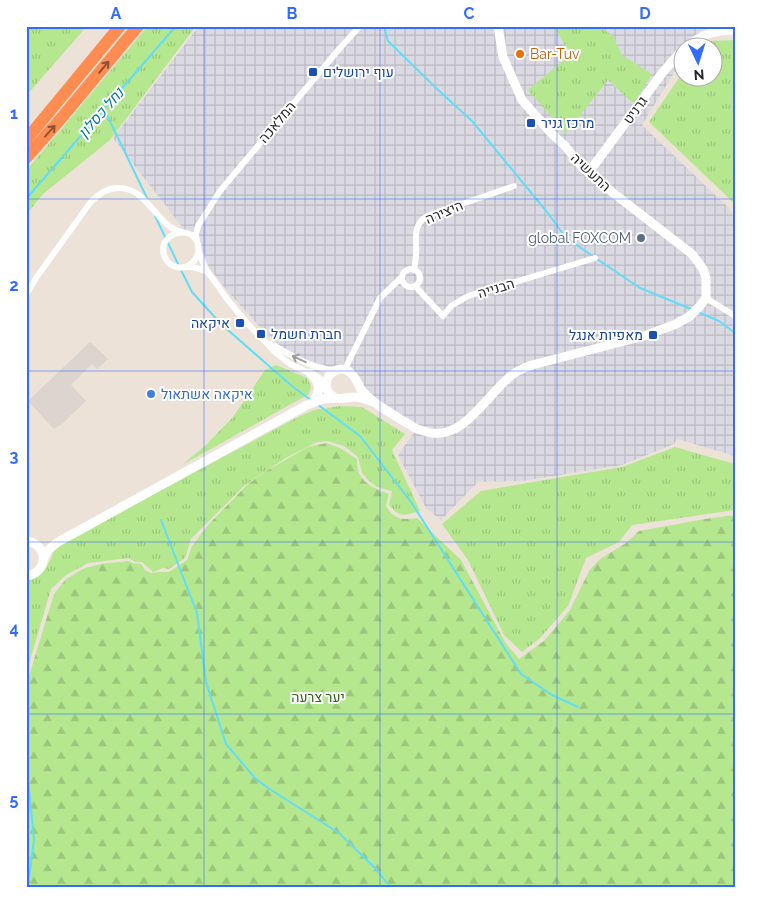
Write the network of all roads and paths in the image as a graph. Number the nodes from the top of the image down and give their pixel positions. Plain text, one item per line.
1 (120, 26) edge
2 (138, 26) edge
3 (360, 26) edge
4 (498, 26) edge
5 (712, 29) edge
6 (735, 30) edge
7 (697, 38) edge
8 (95, 56) junction
9 (674, 59) edge
10 (26, 130) edge
11 (26, 140) edge
12 (26, 158) edge
13 (589, 172) junction
14 (514, 186) dead end
15 (162, 220) junction
16 (200, 222) junction
17 (182, 233) junction
18 (197, 242) junction
19 (165, 243) junction
20 (199, 252) junction
21 (595, 258) dead end
22 (185, 267) junction
23 (414, 270) junction
24 (210, 274) junction
25 (402, 277) junction
26 (415, 286) junction
27 (26, 295) edge
28 (706, 298) junction
29 (735, 316) edge
30 (264, 340) junction
31 (340, 370) junction
32 (310, 373) junction
33 (356, 380) junction
34 (326, 385) junction
35 (315, 398) junction
36 (335, 398) junction
37 (347, 398) junction
38 (373, 402) junction
39 (307, 405) junction
40 (30, 541) edge
41 (58, 542) junction
42 (44, 558) junction
43 (27, 576) edge

1 - 8 highway
12 -> 2 highway
3 - 16 street, המלאכה
4 - 13 street, התעשיה
5 - 6 street, גרניט
5 - 7 street, גרניט
8 - 10 highway
8 - 11 highway
9 - 13 street, גרניט
13 - 28 street, התעשיה
14 - 23 street, היצירה
15 - 17 street
15 - 19 street
15 - 27 street
16 - 17 street, המלאכה
16 - 18 street, המלאכה
17 - 18 street
17 - 19 street
18 - 20 street
19 - 22 street
20 - 22 street
20 - 24 street
21 - 26 street, הבנייה
22 - 24 street
23 - 25 street
23 - 26 street
24 - 30 street
25 - 26 street
25 - 31 street
28 - 29 street
28 - 38 street
31 -> 30 street
30 - 32 street
31 - 33 street
31 - 34 street
32 - 34 street
32 - 35 street
33 - 37 street
33 - 38 street
34 - 35 street
34 - 36 street
35 - 39 street
36 - 37 street
36 - 39 street
37 - 38 street
39 - 41 street
40 - 41 street
40 - 42 street
41 - 42 street
42 - 43 street

